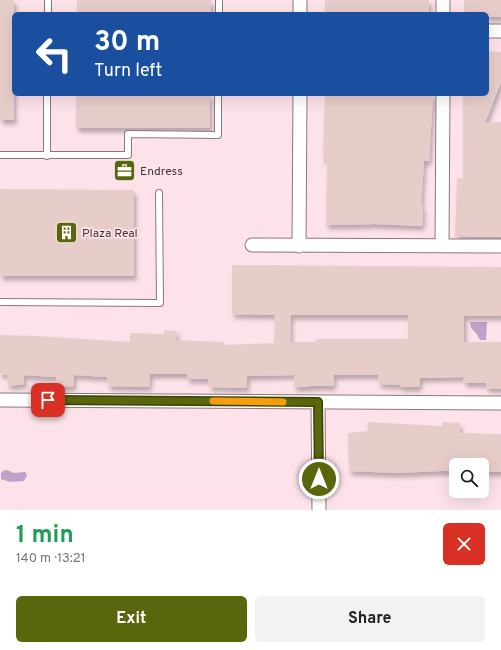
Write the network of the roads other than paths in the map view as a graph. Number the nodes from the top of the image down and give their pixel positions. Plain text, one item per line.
1 (48, 0) edge
2 (219, 0) edge
3 (300, 0) edge
4 (443, 0) edge
5 (48, 12) edge
6 (219, 12) edge
7 (300, 12) edge
8 (443, 12) edge
9 (489, 31) edge
10 (501, 31) edge
11 (47, 96) edge
12 (218, 96) edge
13 (300, 96) edge
14 (443, 96) edge
15 (0, 155) edge
16 (47, 156) junction
17 (159, 193) dead end
18 (252, 245) dead end
19 (299, 246) junction
20 (442, 246) junction
21 (501, 246) edge
22 (0, 302) edge
23 (0, 400) edge
24 (318, 402) junction
25 (501, 403) edge
26 (0, 411) edge
27 (319, 510) edge

1 - 5 lane
2 - 6 lane
3 - 7 street
4 - 8 street
9 - 10 street
11 - 16 lane
12 - 16 lane
13 - 19 street
14 - 20 street
15 - 16 lane
17 - 22 lane
18 - 19 street
19 - 20 street
20 - 21 street
23 - 24 street
23 - 26 street
24 - 25 street
24 - 27 street

